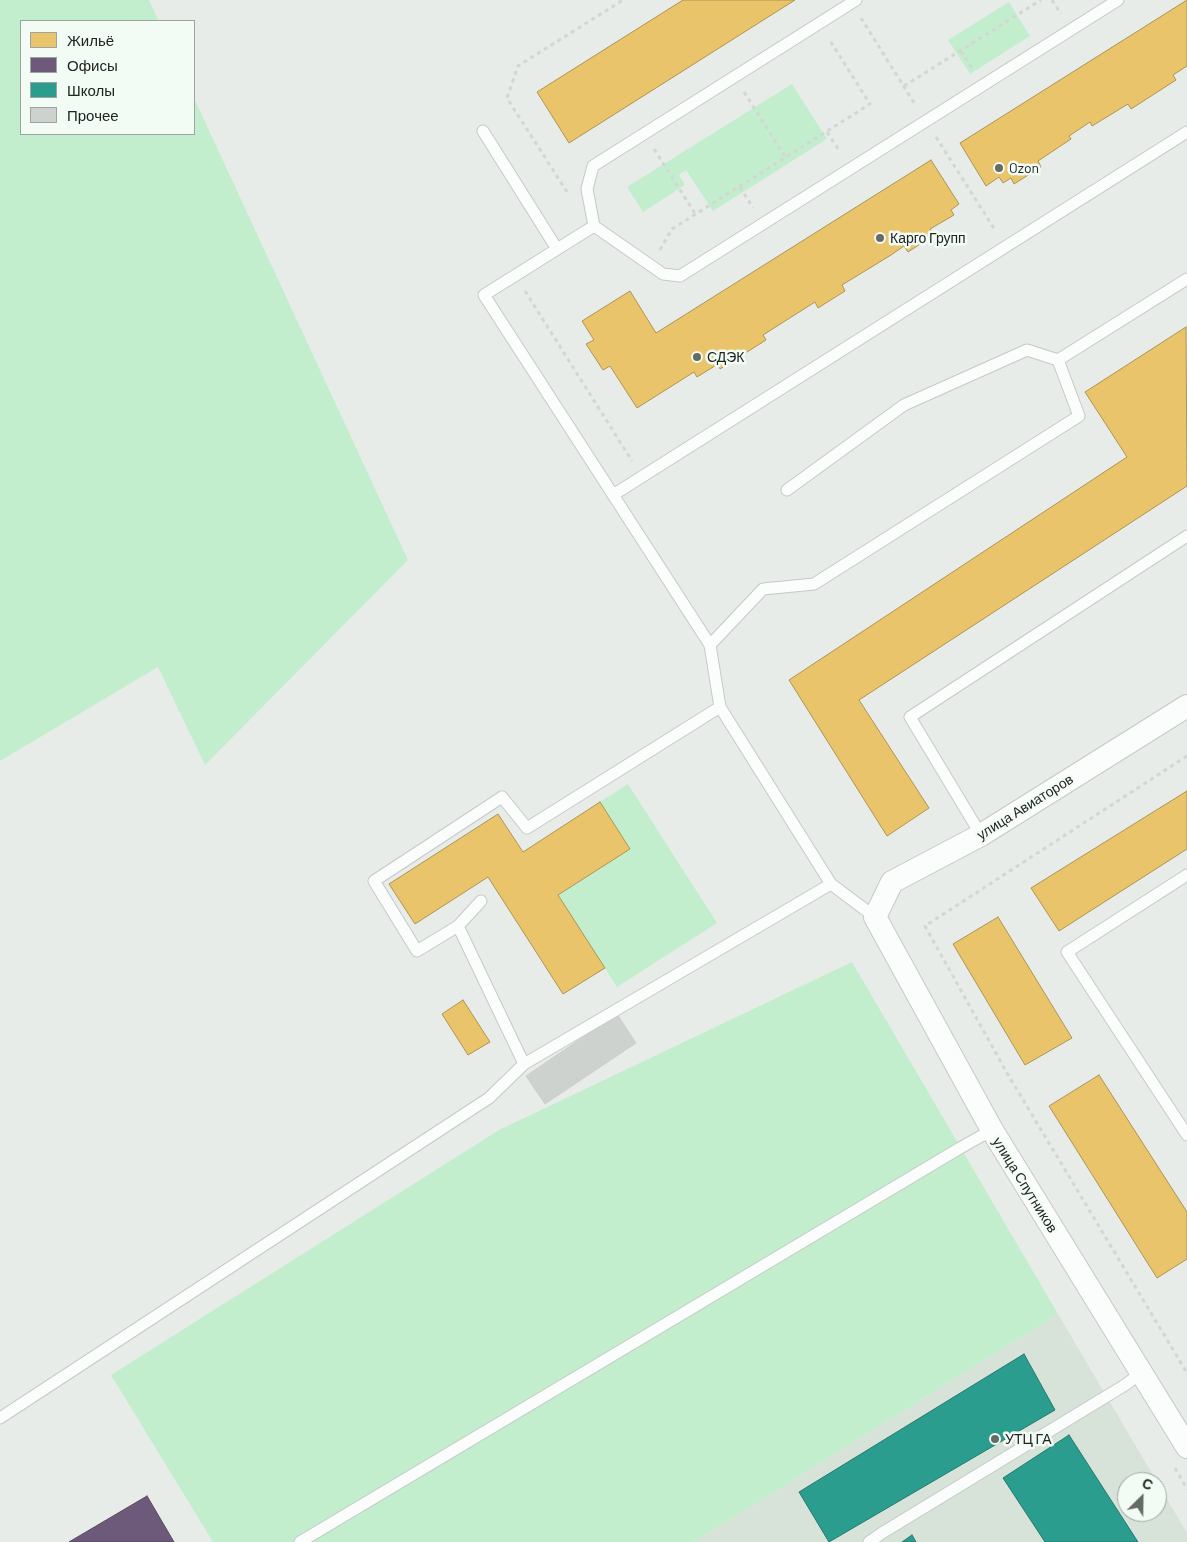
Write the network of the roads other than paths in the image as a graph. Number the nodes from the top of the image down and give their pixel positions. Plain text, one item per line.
1 (1118, 0) edge
2 (853, 2) edge
3 (482, 131) dead end
4 (1187, 132) edge
5 (594, 226) junction
6 (557, 249) junction
7 (1187, 279) edge
8 (1058, 360) junction
9 (787, 490) dead end
10 (613, 495) junction
11 (1187, 536) edge
12 (710, 645) junction
13 (1187, 706) edge
14 (720, 707) junction
15 (981, 834) junction
16 (1187, 875) edge
17 (831, 884) junction
18 (481, 901) dead end
19 (875, 917) junction
20 (458, 926) junction
21 (524, 1064) junction
22 (992, 1130) junction
23 (1187, 1135) edge
24 (1141, 1372) junction
25 (0, 1418) edge
26 (1187, 1447) edge
27 (300, 1542) edge
28 (869, 1542) edge

1 - 5 lane
2 - 5 lane
3 - 6 lane
4 - 10 lane
5 - 6 lane
6 - 10 lane
7 - 8 lane
8 - 9 lane
8 - 12 lane
10 - 12 lane
11 - 15 lane
12 - 14 lane
13 - 15 street, улица Авиаторов
14 - 17 lane
14 - 20 lane
15 - 19 street, улица Авиаторов
16 - 23 lane
17 - 19 lane
17 - 21 lane
18 - 20 lane
19 - 22 street, улица Спутников
20 - 21 lane
21 - 25 lane
22 - 24 street, улица Спутников
22 - 27 lane
24 - 26 street, улица Спутников
24 - 28 lane

